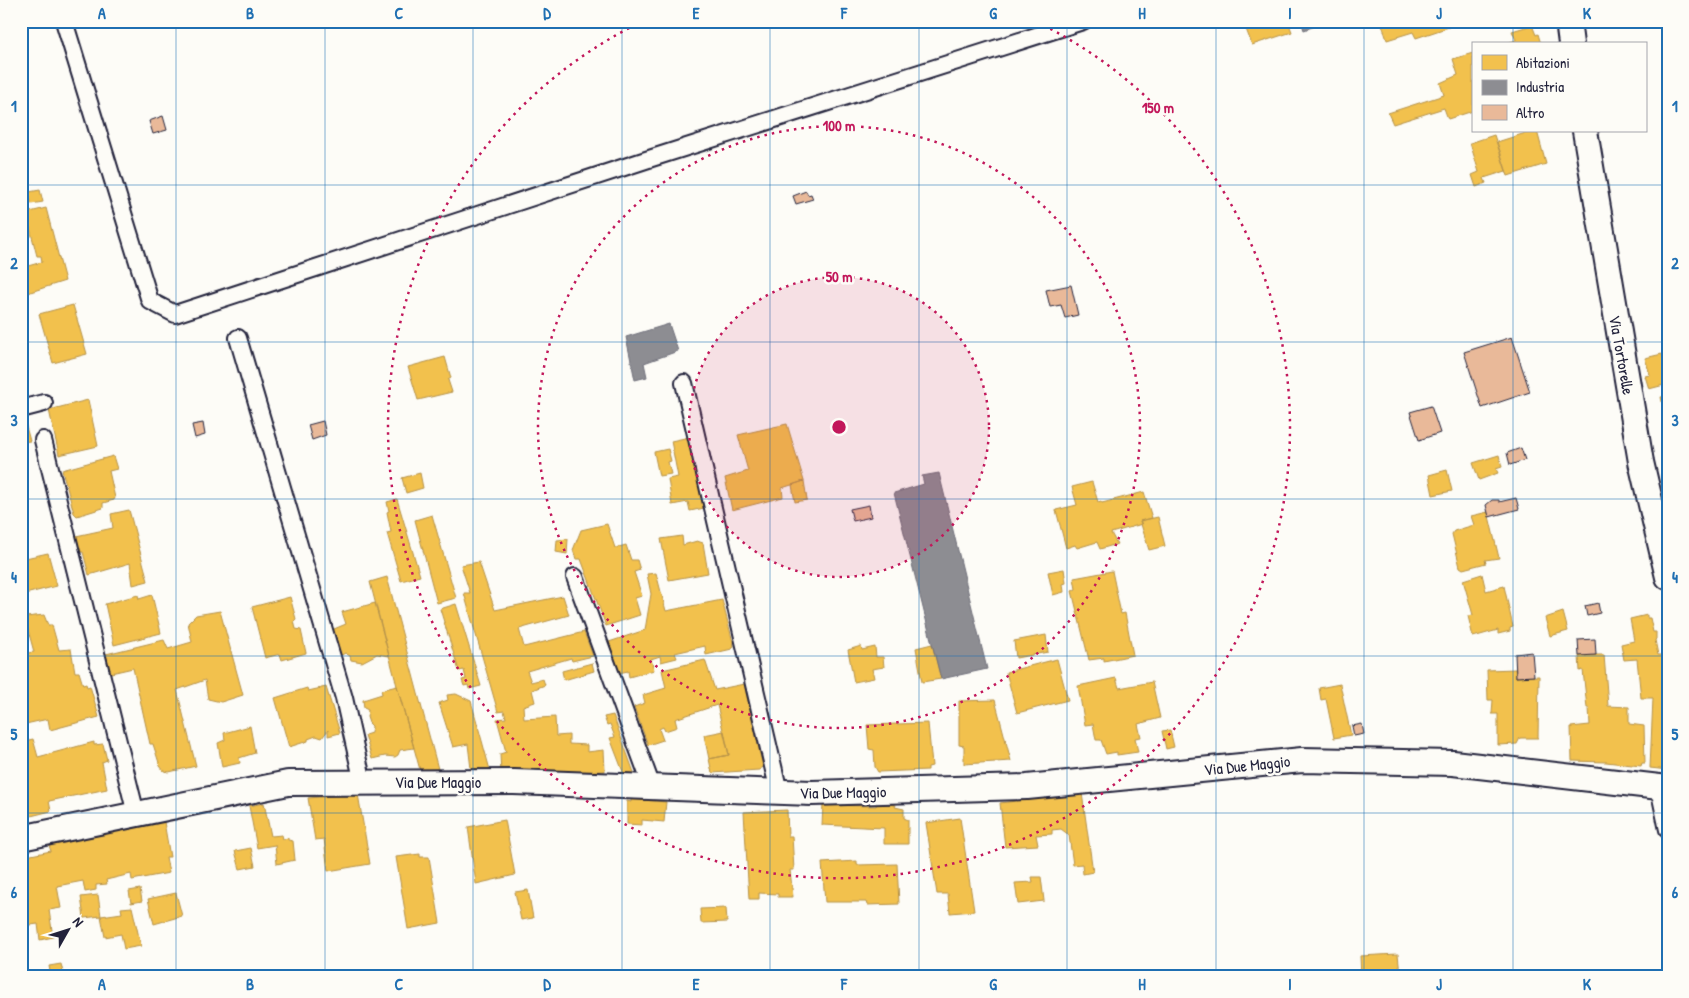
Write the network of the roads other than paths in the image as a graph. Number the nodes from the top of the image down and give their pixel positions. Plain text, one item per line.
1 (64, 21) edge
2 (1083, 21) edge
3 (1568, 21) edge
4 (1571, 42) edge
5 (1585, 132) edge
6 (238, 338) dead end
7 (684, 382) dead end
8 (44, 403) dead end
9 (21, 409) edge
10 (43, 440) dead end
11 (575, 577) dead end
12 (1668, 577) edge
13 (363, 783) junction
14 (652, 787) junction
15 (1663, 788) edge
16 (779, 792) junction
17 (136, 814) junction
18 (1668, 830) edge
19 (21, 838) edge

1 - 2 street
3 - 4 main road
5 - 12 main road, Via Tortorelle
6 - 13 street
7 - 16 street
8 - 9 street
10 - 17 street
11 - 14 street
13 - 14 main road, Via Due Maggio
13 - 17 main road, Via Due Maggio
14 - 16 main road, Via Due Maggio
15 - 16 main road, Via Due Maggio
15 - 18 street
17 - 19 main road, Via Due Maggio

